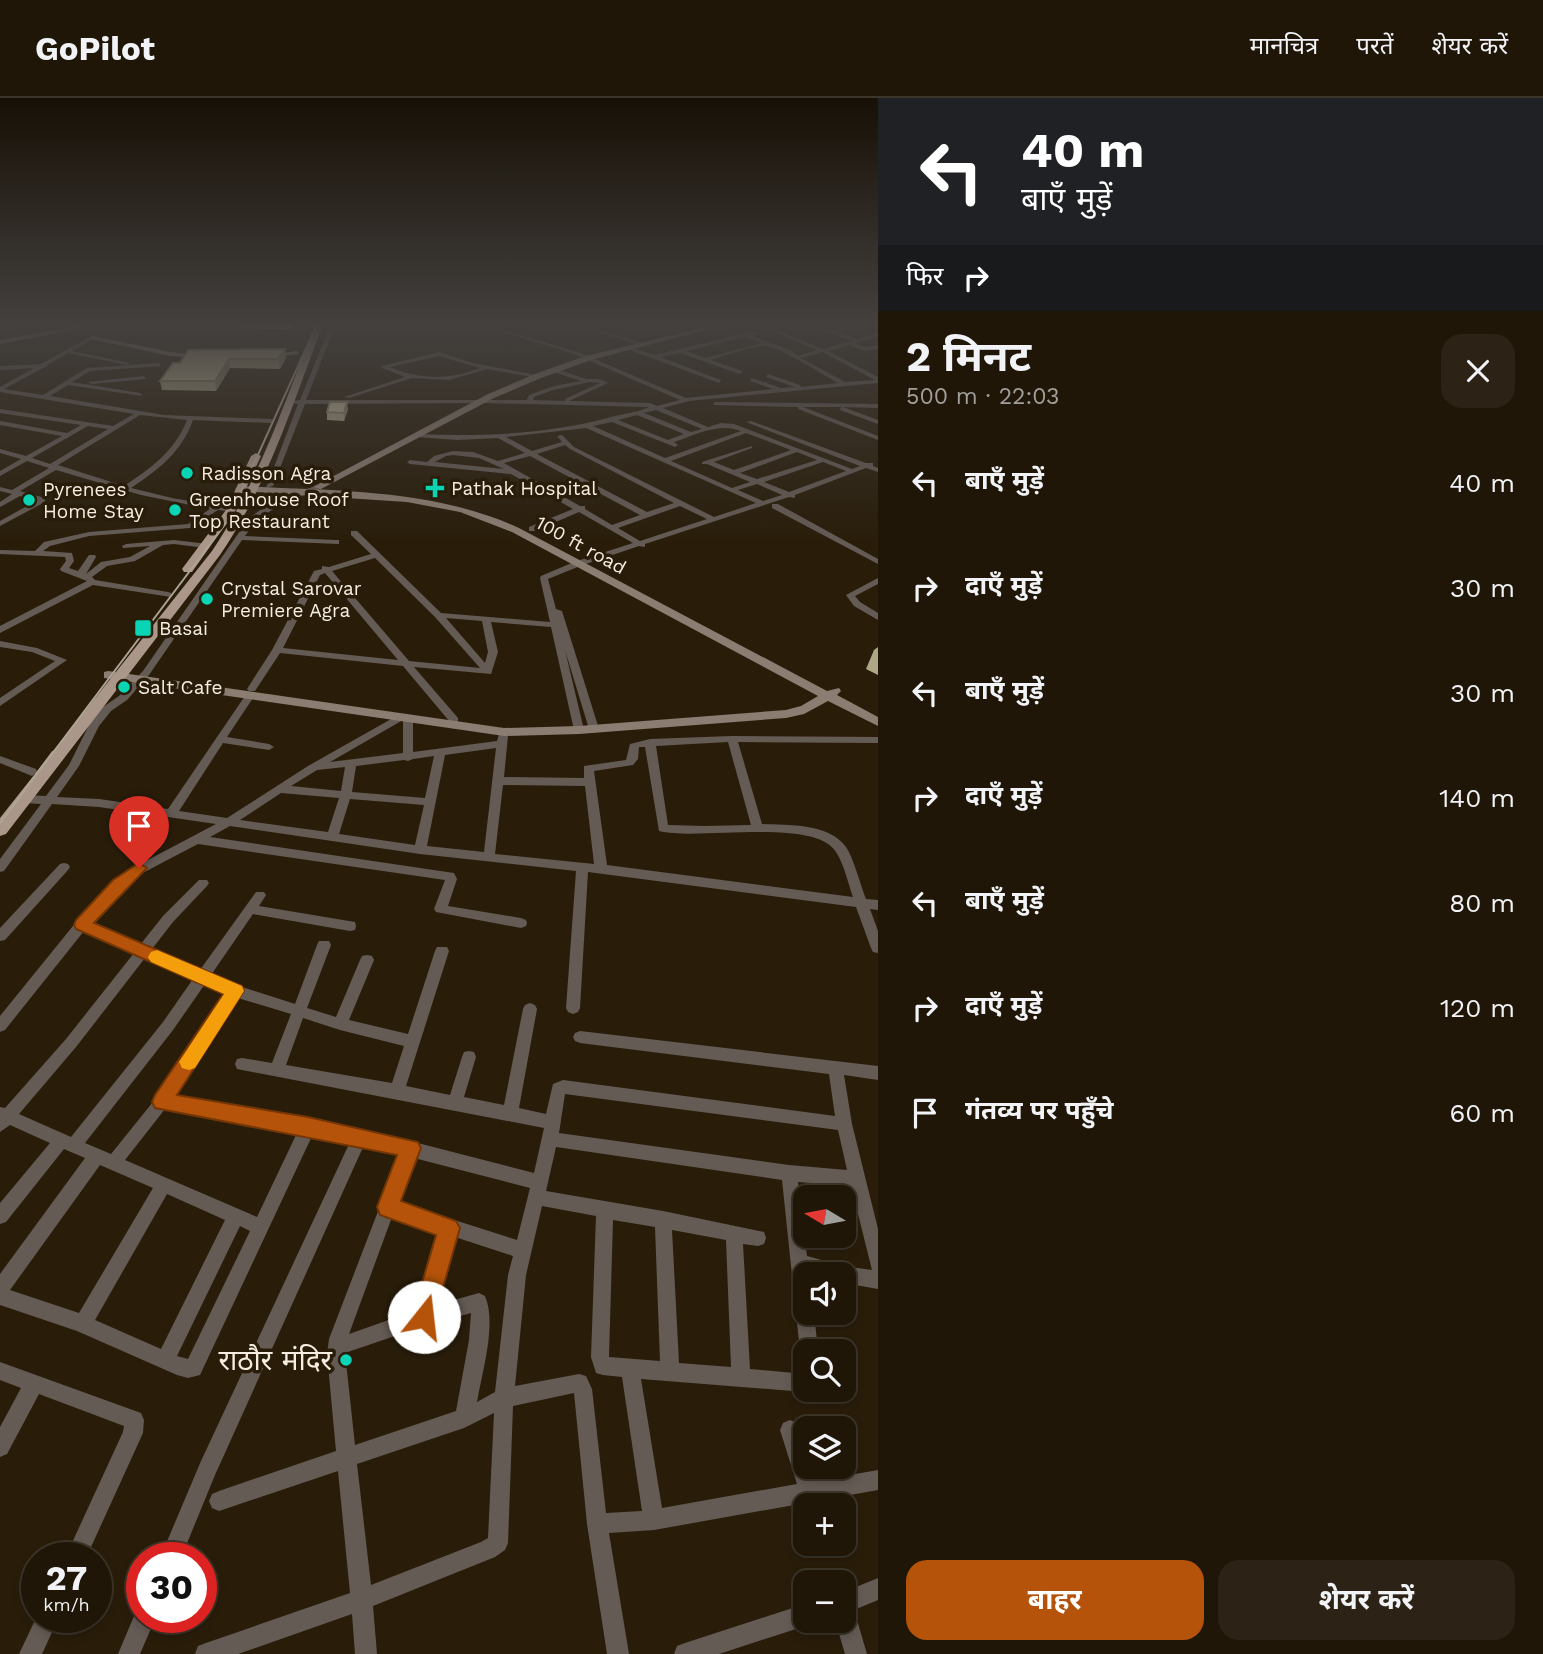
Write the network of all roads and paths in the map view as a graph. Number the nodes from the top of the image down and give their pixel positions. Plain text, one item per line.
1 (36, 397) edge
2 (282, 397) edge
3 (290, 397) edge
4 (304, 397) edge
5 (347, 397) edge
6 (381, 397) edge
7 (397, 397) edge
8 (489, 397) edge
9 (531, 397) edge
10 (573, 397) edge
11 (681, 397) edge
12 (701, 397) edge
13 (804, 397) edge
14 (843, 397) edge
15 (43, 398) joint
16 (684, 398) junction
17 (303, 400) junction
18 (333, 401) junction
19 (530, 401) junction
20 (288, 402) junction
21 (477, 402) junction
22 (561, 402) junction
23 (622, 404) junction
24 (790, 405) junction
25 (830, 405) junction
26 (864, 405) junction
27 (653, 406) junction
28 (878, 406) edge
29 (0, 411) edge
30 (587, 412) dead end
31 (636, 412) junction
32 (138, 414) junction
33 (610, 418) junction
34 (190, 420) junction
35 (271, 421) junction
36 (753, 422) junction
37 (878, 422) edge
38 (0, 423) edge
39 (87, 424) junction
40 (585, 424) junction
41 (113, 428) junction
42 (708, 429) junction
43 (559, 430) junction
44 (69, 435) junction
45 (691, 435) junction
46 (418, 436) junction
47 (500, 437) junction
48 (728, 438) junction
49 (878, 438) edge
50 (667, 442) junction
51 (566, 443) junction
52 (750, 446) junction
53 (759, 450) dead end
54 (797, 450) junction
55 (0, 451) edge
56 (688, 451) junction
57 (530, 453) junction
58 (768, 454) dead end
59 (776, 458) junction
60 (27, 459) junction
61 (666, 460) junction
62 (823, 460) junction
63 (410, 462) dead end
64 (708, 462) junction
65 (498, 463) junction
66 (429, 464) junction
67 (54, 467) junction
68 (875, 467) edge
69 (687, 470) junction
70 (852, 471) junction
71 (513, 472) junction
72 (735, 472) junction
73 (0, 474) edge
74 (756, 481) junction
75 (318, 487) junction
76 (125, 488) junction
77 (252, 488) junction
78 (0, 489) edge
79 (732, 490) junction
80 (304, 492) junction
81 (17, 493) junction
82 (793, 497) junction
83 (681, 503) junction
84 (763, 504) junction
85 (0, 505) edge
86 (775, 506) junction
87 (217, 508) junction
88 (582, 508) junction
89 (231, 510) junction
90 (646, 515) junction
91 (253, 520) junction
92 (714, 520) junction
93 (0, 524) edge
94 (613, 527) junction
95 (532, 529) junction
96 (354, 533) dead end
97 (241, 537) junction
98 (336, 542) dead end
99 (159, 545) junction
100 (642, 545) junction
101 (126, 546) dead end
102 (210, 549) junction
103 (0, 552) edge
104 (38, 552) junction
105 (379, 555) junction
106 (92, 557) dead end
107 (878, 562) edge
108 (584, 564) junction
109 (325, 568) junction
110 (86, 578) junction
111 (878, 581) edge
112 (168, 595) junction
113 (438, 615) junction
114 (878, 617) edge
115 (486, 620) junction
116 (558, 625) junction
117 (0, 631) edge
118 (0, 643) edge
119 (277, 650) junction
120 (407, 664) junction
121 (115, 672) junction
122 (488, 672) junction
123 (144, 676) junction
124 (251, 692) junction
125 (831, 693) junction
126 (0, 703) edge
127 (812, 703) junction
128 (878, 712) edge
129 (404, 718) junction
130 (454, 720) junction
131 (878, 722) edge
132 (691, 723) junction
133 (585, 727) junction
134 (503, 738) junction
135 (222, 740) junction
136 (695, 740) junction
137 (732, 740) junction
138 (878, 740) edge
139 (650, 743) junction
140 (268, 747) dead end
141 (440, 753) junction
142 (408, 758) junction
143 (0, 759) edge
144 (351, 764) junction
145 (312, 768) junction
146 (32, 772) junction
147 (498, 781) junction
148 (590, 782) junction
149 (279, 789) junction
150 (346, 795) junction
151 (24, 799) junction
152 (52, 799) junction
153 (430, 802) junction
154 (0, 813) edge
155 (172, 814) junction
156 (227, 823) junction
157 (758, 829) junction
158 (0, 830) edge
159 (332, 837) junction
160 (194, 839) junction
161 (421, 850) junction
162 (489, 858) junction
163 (64, 867) dead end
164 (582, 867) junction
165 (0, 868) edge
166 (601, 869) junction
167 (203, 883) dead end
168 (260, 895) dead end
169 (863, 903) junction
170 (878, 905) edge
171 (251, 909) junction
172 (522, 923) dead end
173 (82, 925) junction
174 (349, 926) dead end
175 (0, 936) edge
176 (324, 945) dead end
177 (878, 948) edge
178 (144, 951) junction
179 (442, 951) dead end
180 (367, 960) dead end
181 (203, 978) junction
182 (235, 991) junction
183 (573, 1008) dead end
184 (530, 1009) dead end
185 (298, 1011) junction
186 (1, 1023) edge
187 (340, 1024) junction
188 (580, 1037) dead end
189 (414, 1042) junction
190 (469, 1057) dead end
191 (242, 1064) dead end
192 (836, 1068) junction
193 (277, 1070) junction
194 (878, 1073) edge
195 (397, 1091) junction
196 (162, 1102) junction
197 (455, 1102) junction
198 (510, 1114) junction
199 (2, 1118) edge
200 (844, 1124) junction
201 (308, 1127) junction
202 (551, 1131) junction
203 (360, 1137) junction
204 (68, 1142) junction
205 (410, 1148) junction
206 (97, 1155) junction
207 (114, 1163) junction
208 (789, 1172) junction
209 (857, 1179) junction
210 (164, 1184) junction
211 (536, 1190) junction
212 (388, 1207) junction
213 (606, 1210) junction
214 (0, 1216) edge
215 (236, 1216) junction
216 (663, 1219) junction
217 (261, 1227) junction
218 (449, 1228) junction
219 (734, 1234) junction
220 (758, 1238) dead end
221 (522, 1250) junction
222 (799, 1262) edge
223 (878, 1264) edge
224 (856, 1276) edge
225 (878, 1280) edge
226 (0, 1289) edge
227 (0, 1296) edge
228 (424, 1317) junction
229 (85, 1322) junction
230 (337, 1347) junction
231 (165, 1360) junction
232 (629, 1369) junction
233 (0, 1371) edge
234 (670, 1371) junction
235 (741, 1379) junction
236 (793, 1382) edge
237 (38, 1384) junction
238 (504, 1398) junction
239 (464, 1418) junction
240 (790, 1430) dead end
241 (0, 1447) edge
242 (345, 1457) junction
243 (878, 1480) edge
244 (810, 1492) junction
245 (219, 1501) dead end
246 (654, 1520) junction
247 (597, 1524) junction
248 (82, 1542) edge
249 (177, 1542) edge
250 (878, 1589) edge
251 (856, 1598) edge
252 (363, 1599) junction
253 (793, 1619) edge
254 (40, 1633) edge
255 (138, 1633) edge
256 (850, 1633) edge
257 (30, 1654) edge
258 (129, 1654) edge
259 (206, 1654) edge
260 (366, 1654) edge
261 (618, 1654) edge
262 (685, 1654) edge
263 (856, 1654) edge

1 - 15 street
2 - 35 main road
3 - 20 main road
4 - 17 street
5 - 18 street
6 - 18 street
7 - 21 street
8 - 21 street
9 - 19 street
10 - 22 street
11 - 16 street
12 - 16 street
13 - 25 street
14 - 26 street
15 - 32 street
16 - 24 street
16 - 27 street
17 - 18 street
17 - 20 street
17 - 77 street
19 - 21 street
19 - 22 street
20 - 77 main road
21 - 46 street
22 - 23 street
23 - 27 street
23 - 30 street
24 - 25 street
24 - 49 street
25 - 26 street
25 - 37 street
26 - 28 street
27 - 31 street
27 - 33 street
27 - 42 street
29 - 39 street
31 - 33 street
31 - 45 street
32 - 34 street
32 - 41 street
33 - 40 street
33 - 50 street
34 - 35 street
34 - 76 street
35 - 77 main road
36 - 42 street
36 - 48 street
36 - 54 street
36 - 68 street
38 - 44 street
39 - 41 street
39 - 44 street
40 - 43 street
40 - 61 street
41 - 67 street
42 - 45 street
43 - 47 street
43 - 51 street
44 - 60 street
45 - 50 street
46 - 47 street
46 - 75 street
47 - 57 street
48 - 52 street
48 - 56 street
50 - 56 street
51 - 57 street
51 - 83 street
52 - 53 street
52 - 64 street
54 - 59 street
54 - 62 street
55 - 60 street
56 - 61 street
57 - 65 street
57 - 90 street
58 - 59 street
59 - 72 street
60 - 67 street
60 - 73 street
61 - 69 street
62 - 70 street
62 - 74 street
63 - 66 street
64 - 69 street
64 - 72 street
65 - 66 street
65 - 71 street
66 - 71 street
67 - 76 street
67 - 81 street
68 - 70 street
68 - 82 street
69 - 79 street
70 - 82 street
71 - 88 street
72 - 74 street
74 - 79 street
74 - 82 street
75 - 77 street, 100 ft road
75 - 80 street
75 - 95 street, 100 ft road
76 - 87 street
77 - 80 street, 100 ft road
77 - 89 main road
77 - 102 main road
78 - 81 street
79 - 84 street
80 - 91 street
80 - 108 street, 100 ft road
81 - 85 street
81 - 93 street
82 - 84 street
82 - 86 street
83 - 90 street
83 - 92 street
84 - 92 street
86 - 100 street
86 - 107 street
87 - 89 street
87 - 104 street
88 - 94 street
88 - 95 street
89 - 102 main road
90 - 94 street
91 - 97 street
91 - 102 street
92 - 100 street
94 - 100 street
95 - 108 street, 100 ft road
96 - 105 street
97 - 98 street
97 - 123 street
99 - 101 street
99 - 102 street
99 - 110 street
100 - 108 street
102 - 112 main road
102 - 121 main road
103 - 104 street
104 - 110 street
105 - 109 street
105 - 113 street
106 - 110 street
108 - 116 street
108 - 125 street, 100 ft road
109 - 119 street
109 - 120 street
110 - 112 street
110 - 117 street
111 - 114 street
112 - 121 main road
113 - 115 street
113 - 122 street
115 - 116 street
115 - 122 street
116 - 133 street
118 - 126 street
119 - 120 street
119 - 124 street
120 - 122 street
120 - 130 street
121 - 123 street
121 - 146 main road
121 - 151 main road
123 - 124 street
123 - 152 street
124 - 129 street
124 - 130 street
124 - 135 street
125 - 127 street
125 - 128 street, 100 ft road
125 - 131 street, 100 ft road
127 - 132 street
127 - 133 street
129 - 134 street
129 - 142 street
129 - 145 street
130 - 133 street
132 - 133 street
132 - 136 street
133 - 134 street
134 - 141 street
134 - 147 street
135 - 140 street
135 - 155 street
136 - 137 street
136 - 139 street
137 - 138 street
137 - 157 street
139 - 148 street
139 - 157 street
141 - 142 street
141 - 153 street
142 - 144 street
143 - 146 street
144 - 145 street
144 - 150 street
145 - 149 street
146 - 154 main road
147 - 148 street
147 - 162 street
148 - 166 street
149 - 150 street
149 - 156 street
150 - 153 street
150 - 159 street
151 - 152 street
151 - 158 main road
152 - 155 street
152 - 165 street
153 - 161 street
155 - 156 street
156 - 159 street
156 - 160 street
157 - 169 street
159 - 161 street
160 - 172 street
160 - 173 street
161 - 162 street
162 - 164 street
163 - 175 street
164 - 166 street
164 - 183 street
166 - 169 street
167 - 178 street
168 - 171 street
169 - 170 street
169 - 177 street
171 - 174 street
171 - 181 street
173 - 178 street
173 - 186 street
176 - 185 street
178 - 181 street
178 - 199 street
179 - 189 street
180 - 187 street
181 - 182 street
181 - 204 street
182 - 185 street
182 - 196 street
184 - 198 street
185 - 187 street
185 - 193 street
187 - 189 street
188 - 192 street
189 - 195 street
190 - 197 street
191 - 193 street
192 - 194 street
192 - 200 street
193 - 195 street
195 - 197 street
196 - 201 street
196 - 207 street
197 - 198 street
198 - 202 street
199 - 204 street
200 - 202 street
200 - 209 street
201 - 203 street
201 - 217 street
202 - 208 street
202 - 211 street
203 - 205 street
203 - 249 street
204 - 206 street
204 - 214 street
205 - 211 street
205 - 212 street
206 - 207 street
206 - 226 street
207 - 210 street
208 - 209 street
208 - 222 street
209 - 223 street
210 - 215 street
210 - 229 street
211 - 213 street
211 - 221 street
212 - 218 street
212 - 230 street
213 - 216 street
213 - 232 street
215 - 217 street
215 - 231 street
216 - 219 street
216 - 234 street
217 - 231 street
218 - 221 street
218 - 228 street
219 - 220 street
219 - 235 street
221 - 238 street
224 - 225 street
227 - 229 street
228 - 230 street
228 - 239 street
229 - 231 street
230 - 242 street
232 - 234 street
232 - 246 street
233 - 237 street
234 - 235 street
235 - 236 street
237 - 241 street
237 - 248 street
238 - 239 street
238 - 247 street
238 - 252 street
239 - 242 street
240 - 244 street
242 - 245 street
242 - 252 street
243 - 244 street
244 - 246 street
246 - 247 street
247 - 261 street
250 - 251 street
252 - 259 street
252 - 260 street
253 - 262 street
254 - 257 street
255 - 258 street
256 - 263 street

